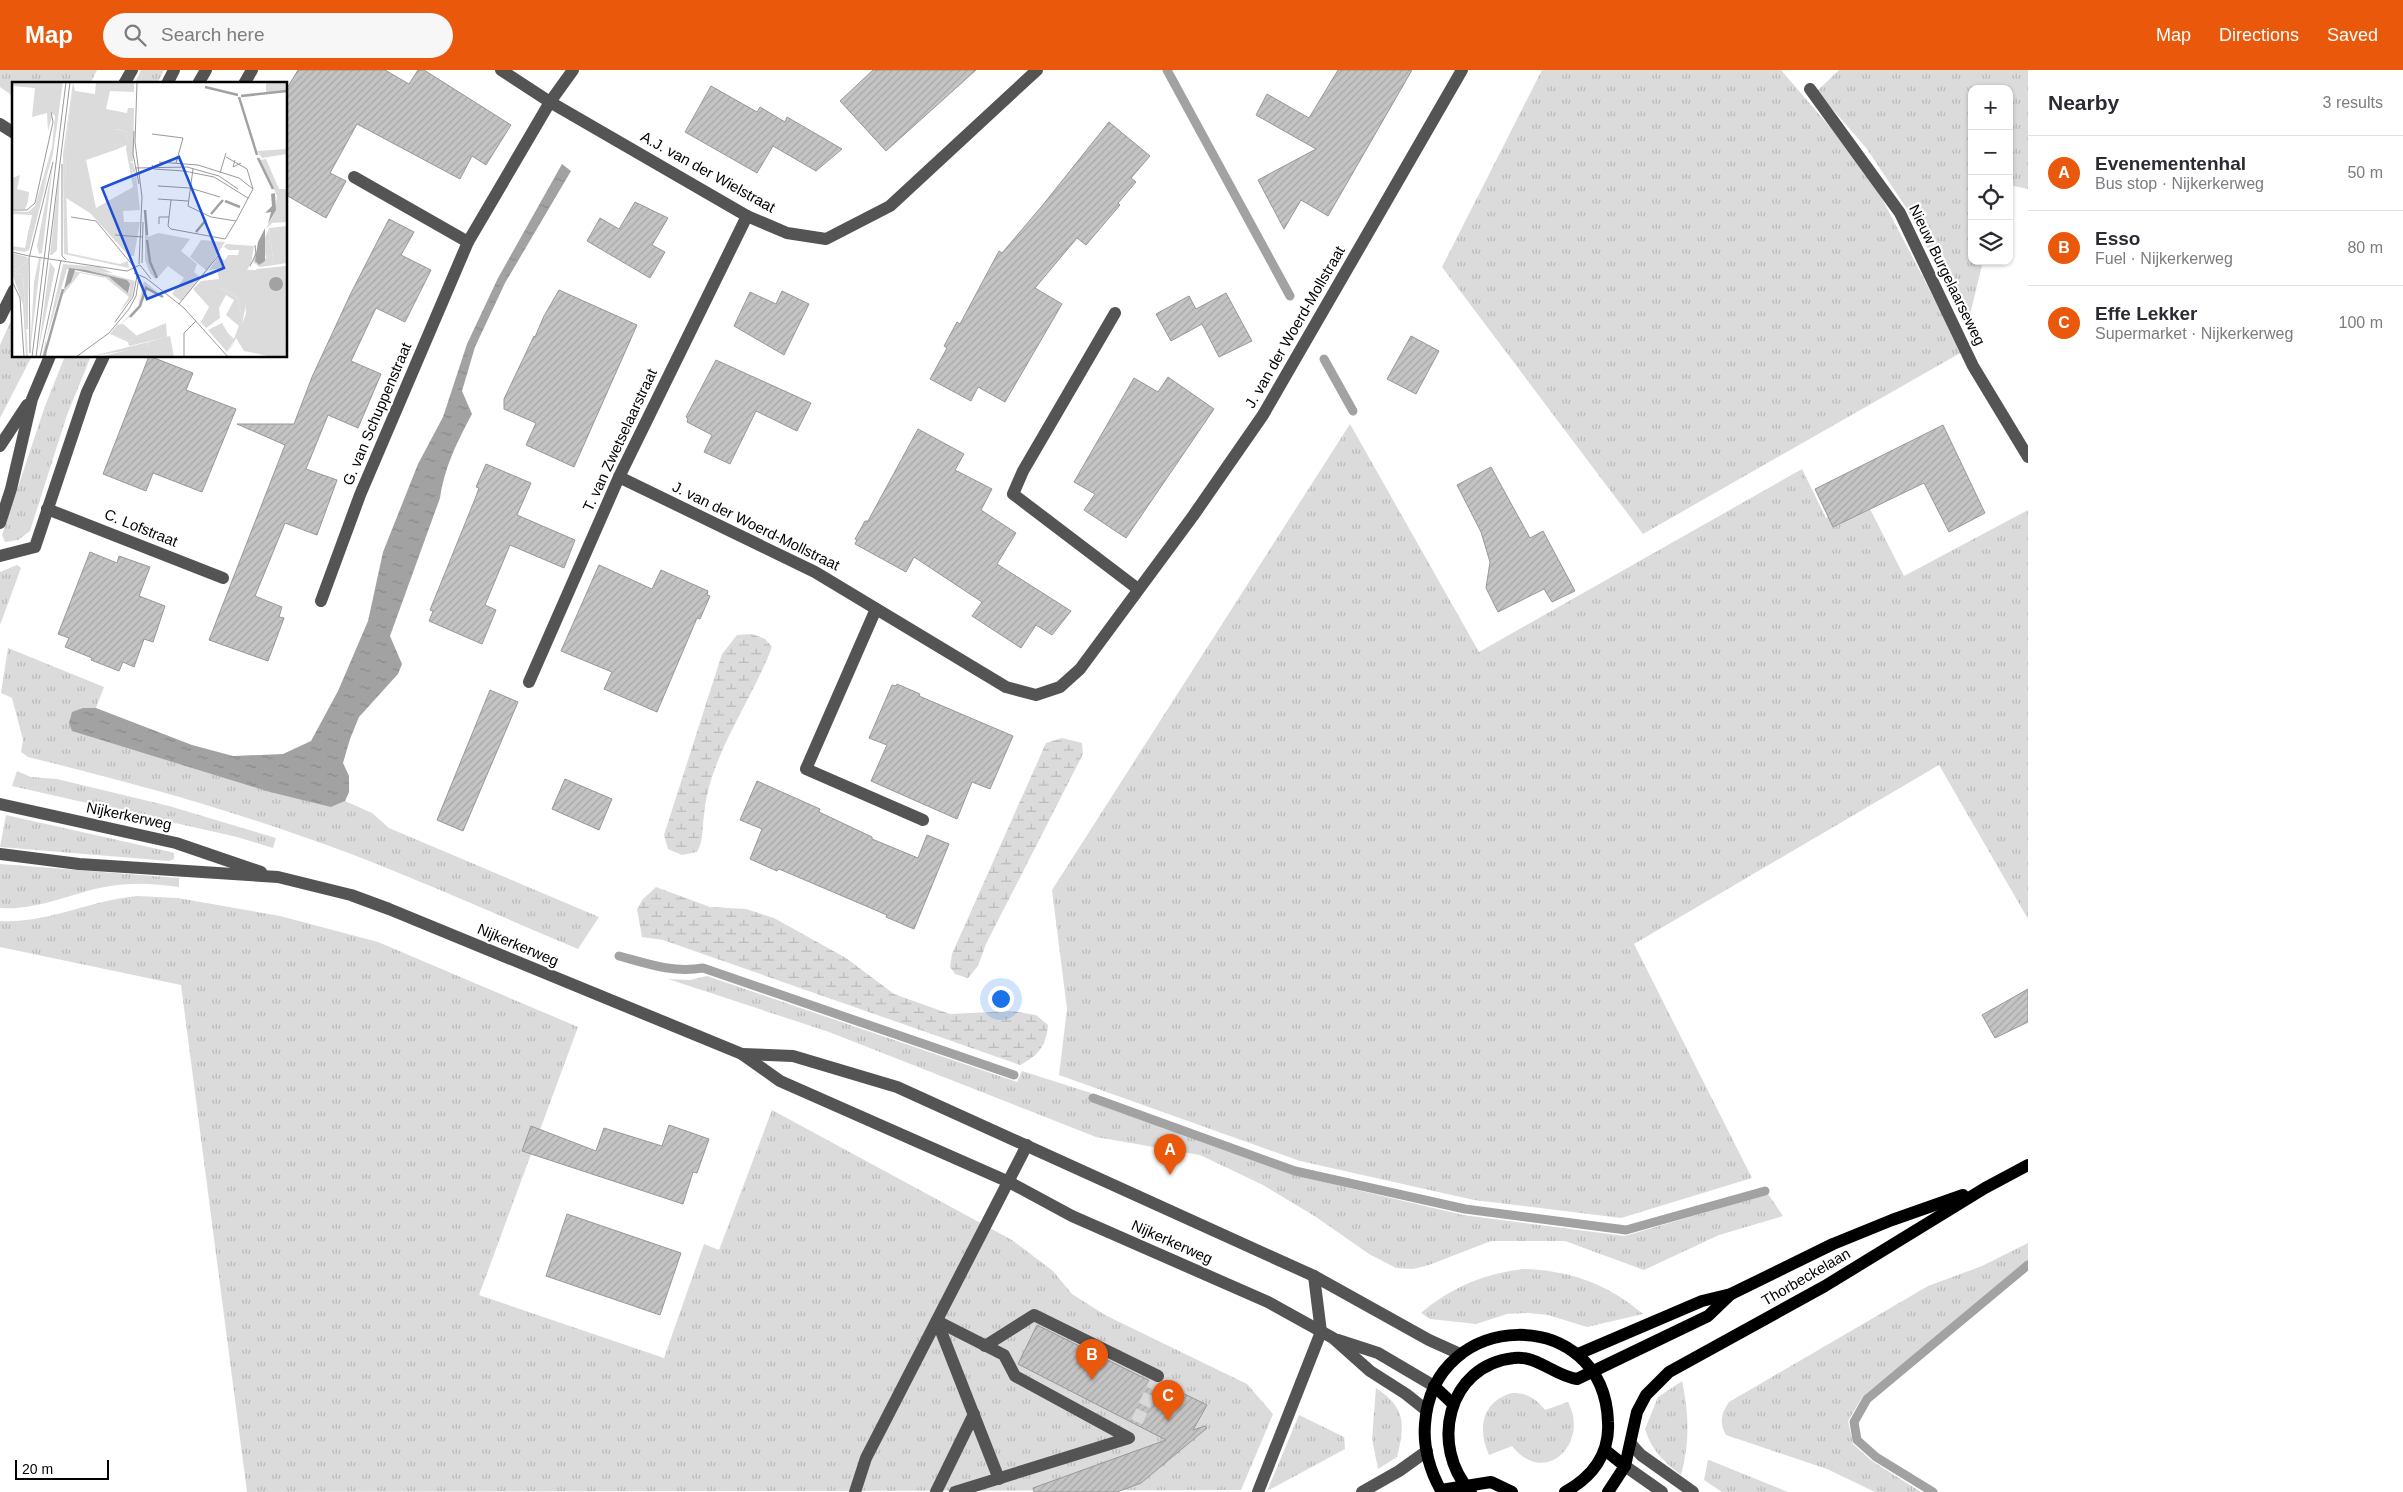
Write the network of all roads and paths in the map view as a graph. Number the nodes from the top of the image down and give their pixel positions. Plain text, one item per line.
1 (132, 70) edge
2 (174, 70) edge
3 (206, 70) edge
4 (252, 70) edge
5 (501, 70) edge
6 (573, 70) edge
7 (1037, 70) edge
8 (1462, 70) edge
9 (125, 82) edge
10 (168, 82) edge
11 (199, 82) edge
12 (245, 82) edge
13 (1810, 88) dead end
14 (550, 102) junction
15 (0, 124) edge
16 (12, 132) edge
17 (354, 177) dead end
18 (747, 216) junction
19 (468, 242) junction
20 (12, 294) edge
21 (1115, 313) dead end
22 (0, 318) edge
23 (49, 358) edge
24 (103, 358) edge
25 (32, 399) junction
26 (0, 446) edge
27 (2028, 456) edge
28 (619, 477) junction
29 (47, 509) junction
30 (0, 523) edge
31 (0, 556) edge
32 (223, 578) dead end
33 (1138, 589) junction
34 (320, 601) dead end
35 (876, 609) junction
36 (529, 682) dead end
37 (0, 804) edge
38 (923, 820) dead end
39 (0, 854) edge
40 (278, 878) junction
41 (742, 1054) junction
42 (1027, 1145) junction
43 (2028, 1165) edge
44 (1009, 1182) junction
45 (1985, 1188) junction
46 (1314, 1276) junction
47 (1731, 1294) junction
48 (937, 1321) junction
49 (1321, 1332) junction
50 (1333, 1338) junction
51 (985, 1346) junction
52 (1460, 1354) junction
53 (1578, 1354) junction
54 (1594, 1372) junction
55 (1158, 1376) dead end
56 (1434, 1386) junction
57 (1452, 1403) junction
58 (1426, 1410) junction
59 (974, 1414) junction
60 (1631, 1444) junction
61 (1605, 1450) junction
62 (1427, 1451) junction
63 (1625, 1466) junction
64 (999, 1479) junction
65 (1468, 1489) edge
66 (856, 1490) edge
67 (936, 1492) edge
68 (955, 1492) edge
69 (1258, 1492) edge
70 (1362, 1492) edge
71 (1439, 1492) edge
72 (1512, 1492) edge
73 (1566, 1492) edge
74 (1608, 1492) edge
75 (1662, 1492) edge
76 (1693, 1492) edge

1 - 9 street
2 - 10 street
3 - 11 street
4 - 12 street
5 - 14 street, A.J. van der Wielstraat
6 - 14 street, G. van Schuppenstraat
7 - 18 street, A.J. van der Wielstraat
8 - 33 street, J. van der Woerd-Mollstraat
13 - 27 street, Nieuw Burgelaarseweg
14 - 18 street, A.J. van der Wielstraat
14 - 19 street, G. van Schuppenstraat
15 - 16 street
17 - 19 street
18 - 28 street, T. van Zwetselaarstraat
19 - 34 street, G. van Schuppenstraat
20 - 22 street
21 - 33 street
23 - 25 street
24 - 29 street
25 - 26 street
25 - 30 street
28 - 35 street, J. van der Woerd-Mollstraat
28 - 36 street, T. van Zwetselaarstraat
29 - 31 street
29 - 32 street, C. Lofstraat
33 - 35 street, J. van der Woerd-Mollstraat
35 - 38 street
37 - 40 street, Nijkerkerweg
39 - 40 street, Nijkerkerweg
40 - 41 street, Nijkerkerweg
41 - 42 street, Nijkerkerweg
41 - 44 street, Nijkerkerweg
42 - 44 street
42 - 46 street, Nijkerkerweg
43 - 45 main road, Thorbeckelaan
44 - 48 street
44 - 49 street, Nijkerkerweg
45 - 47 main road, Thorbeckelaan
45 - 60 main road, Thorbeckelaan
46 - 49 street
46 - 52 street, Nijkerkerweg
47 - 53 main road, Thorbeckelaan
47 - 54 main road, Thorbeckelaan
48 - 51 street
48 - 59 street
48 - 66 street
49 - 50 street, Nijkerkerweg
49 - 69 street
50 - 56 street, Nijkerkerweg
50 - 58 street, Nijkerkerweg
51 - 55 street
51 - 64 street
52 - 53 main road
52 - 56 main road
53 - 54 main road
54 - 57 main road, Thorbeckelaan
54 - 61 main road
56 - 57 main road
56 - 58 main road
57 - 65 main road
58 - 62 main road
59 - 64 street
59 - 67 street
60 - 63 main road
60 - 76 street
61 - 63 main road
61 - 73 main road
62 - 70 street
62 - 71 main road
63 - 74 main road
63 - 75 street
64 - 68 street
65 - 71 main road
65 - 72 main road

